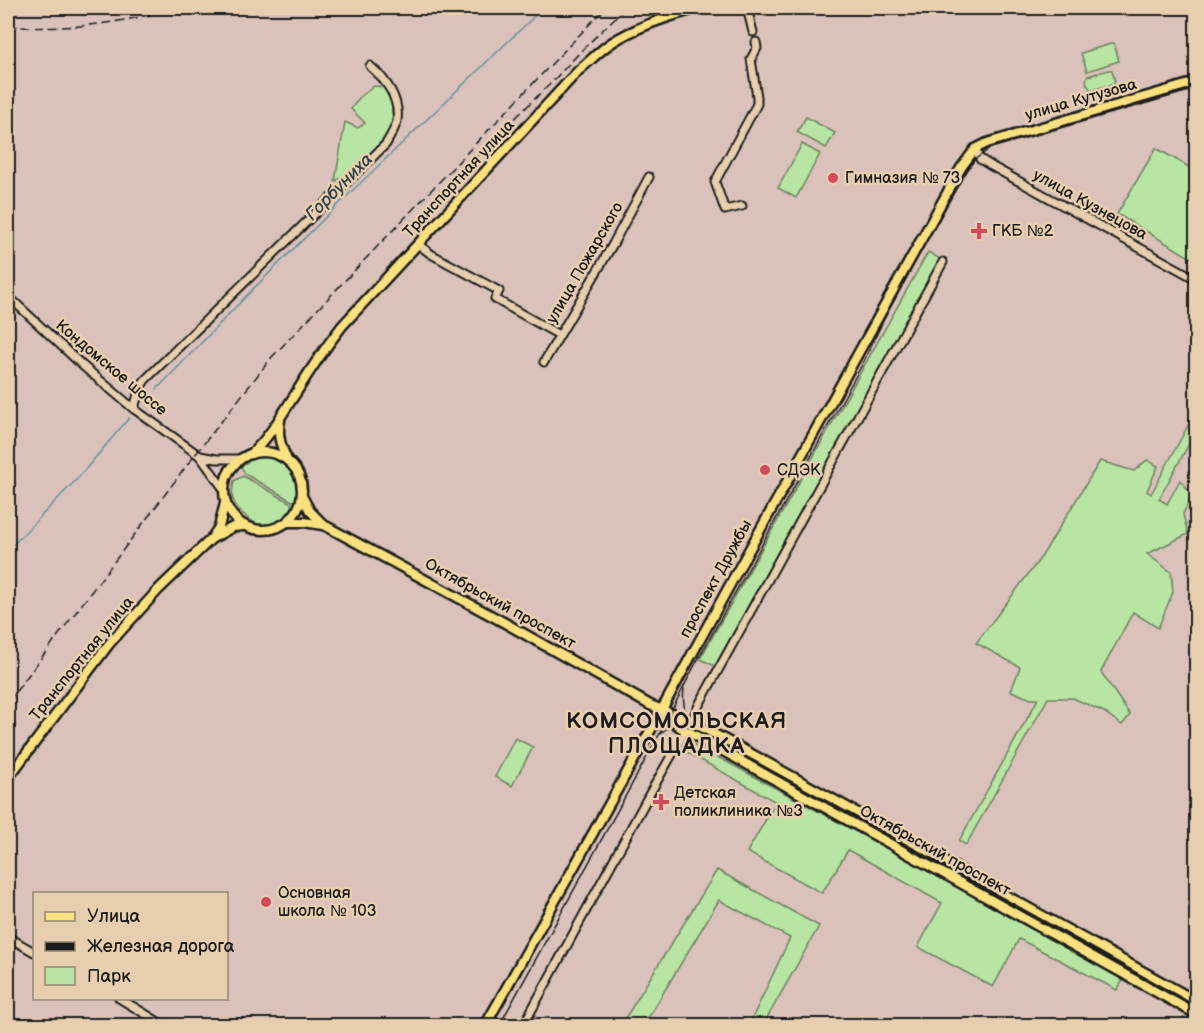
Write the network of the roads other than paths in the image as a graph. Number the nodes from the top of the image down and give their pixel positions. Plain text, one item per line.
1 (699, 8) edge
2 (747, 8) edge
3 (753, 32) dead end
4 (756, 42) dead end
5 (370, 66) dead end
6 (1197, 82) edge
7 (975, 149) junction
8 (650, 177) dead end
9 (742, 206) dead end
10 (419, 245) junction
11 (943, 262) dead end
12 (1197, 279) edge
13 (8, 296) edge
14 (559, 335) junction
15 (544, 362) dead end
16 (134, 409) junction
17 (280, 417) junction
18 (251, 454) junction
19 (200, 456) junction
20 (241, 459) junction
21 (287, 460) junction
22 (223, 488) junction
23 (302, 496) junction
24 (225, 503) junction
25 (288, 522) junction
26 (324, 525) junction
27 (243, 526) junction
28 (211, 539) junction
29 (662, 710) junction
30 (688, 726) junction
31 (8, 778) edge
32 (8, 937) edge
33 (33, 951) edge
34 (121, 1000) edge
35 (1197, 1001) edge
36 (1197, 1014) edge
37 (165, 1026) edge
38 (485, 1026) edge
39 (523, 1026) edge

1 - 10 main road, Транспортная улица
2 - 3 street
4 - 9 street
5 - 16 street
6 - 7 main road, улица Кутузова
7 - 12 street, улица Кузнецова
7 - 29 main road, проспект Дружбы
8 - 14 street, улица Пожарского
10 - 14 street
10 - 17 main road, Транспортная улица
11 - 30 street
13 - 16 street, Кондомское шоссе
14 - 15 street, улица Пожарского
16 - 19 street, Кондомское шоссе
17 - 18 main road, Транспортная улица
17 - 21 main road
18 - 20 main road
18 - 21 main road
19 - 20 street, Кондомское шоссе
19 - 22 street, Кондомское шоссе
20 - 22 main road
21 - 23 main road
22 - 24 main road
23 - 25 main road
23 - 26 main road, Октябрьский проспект
24 - 27 main road
24 - 28 main road, Транспортная улица
25 - 26 main road, Октябрьский проспект
25 - 27 main road
26 - 29 main road, Октябрьский проспект
27 - 28 main road, Транспортная улица
28 - 31 main road, Транспортная улица
29 - 30 main road, Октябрьский проспект
29 - 38 main road, проспект Дружбы
30 - 35 main road, Октябрьский проспект
30 - 36 main road, Октябрьский проспект
30 - 39 street
32 - 33 street
34 - 37 street

